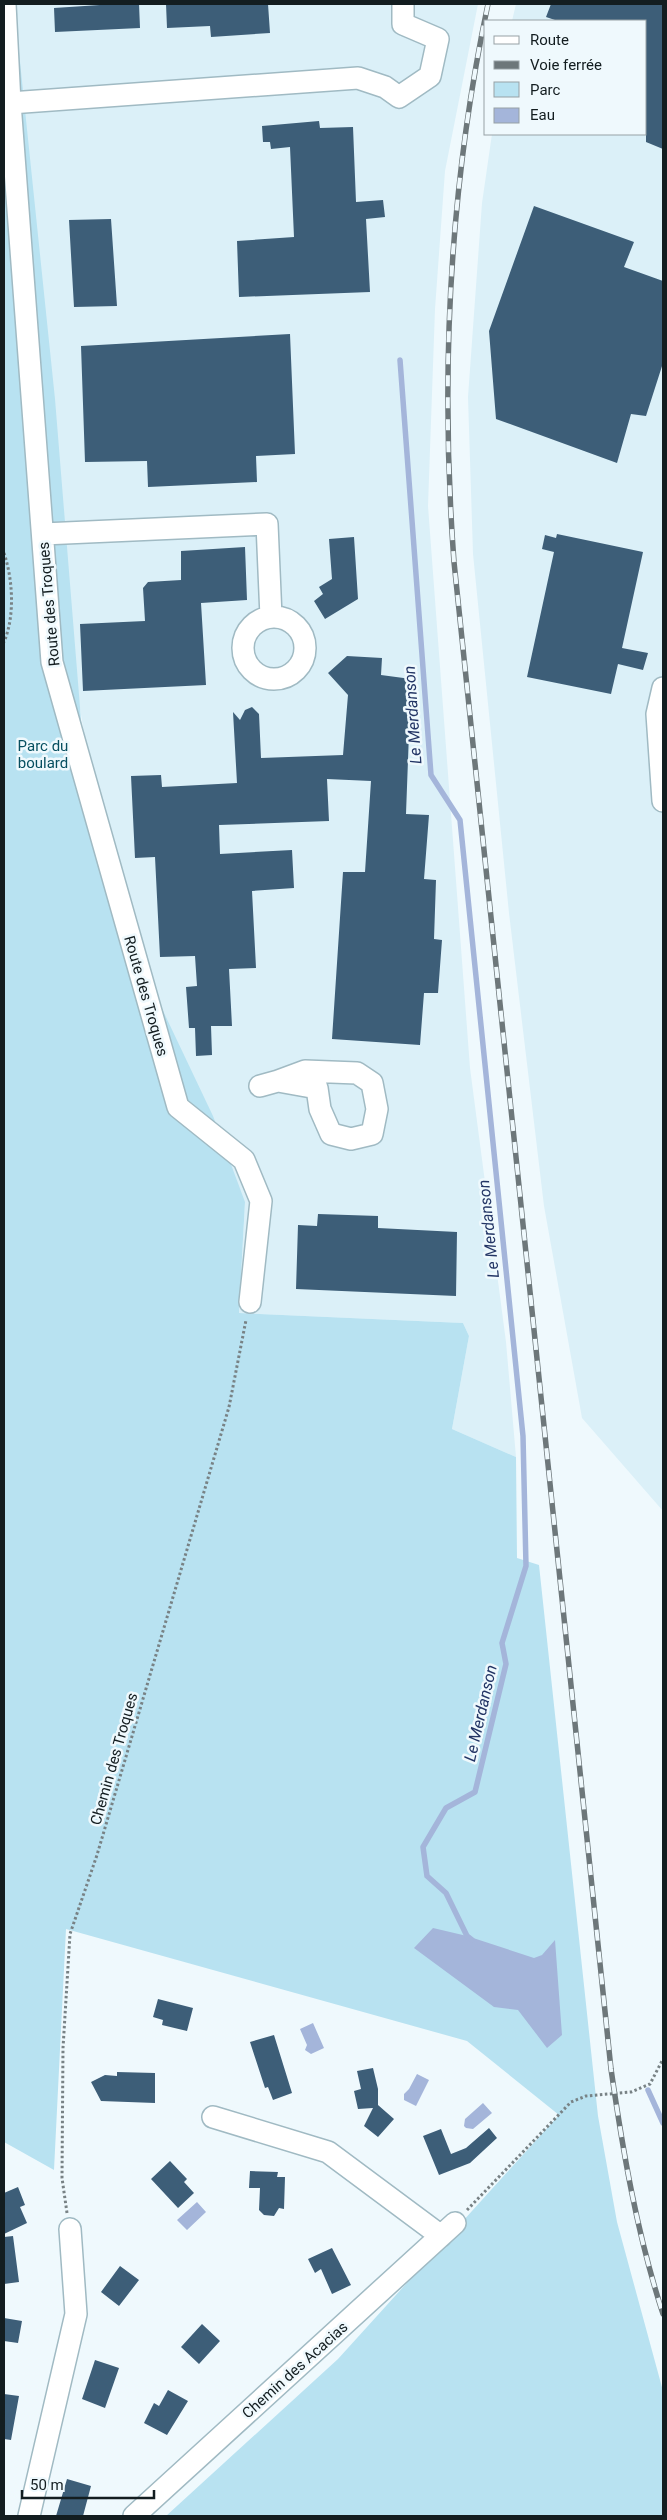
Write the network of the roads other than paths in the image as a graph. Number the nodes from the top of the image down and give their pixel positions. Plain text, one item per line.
1 (5, 4) edge
2 (403, 4) edge
3 (10, 102) junction
4 (43, 534) junction
5 (271, 617) dead end
6 (663, 688) edge
7 (663, 800) edge
8 (269, 1083) joint
9 (250, 1302) road end
10 (213, 2117) dead end
11 (70, 2229) road end
12 (29, 2516) edge
13 (134, 2516) edge

1 - 3 street, Route des Troques
2 - 3 street
3 - 4 street, Route des Troques
4 - 5 street
4 - 9 street, Route des Troques
6 - 7 street
8 - 8 street
10 - 13 street, Chemin des Acacias
11 - 12 street

